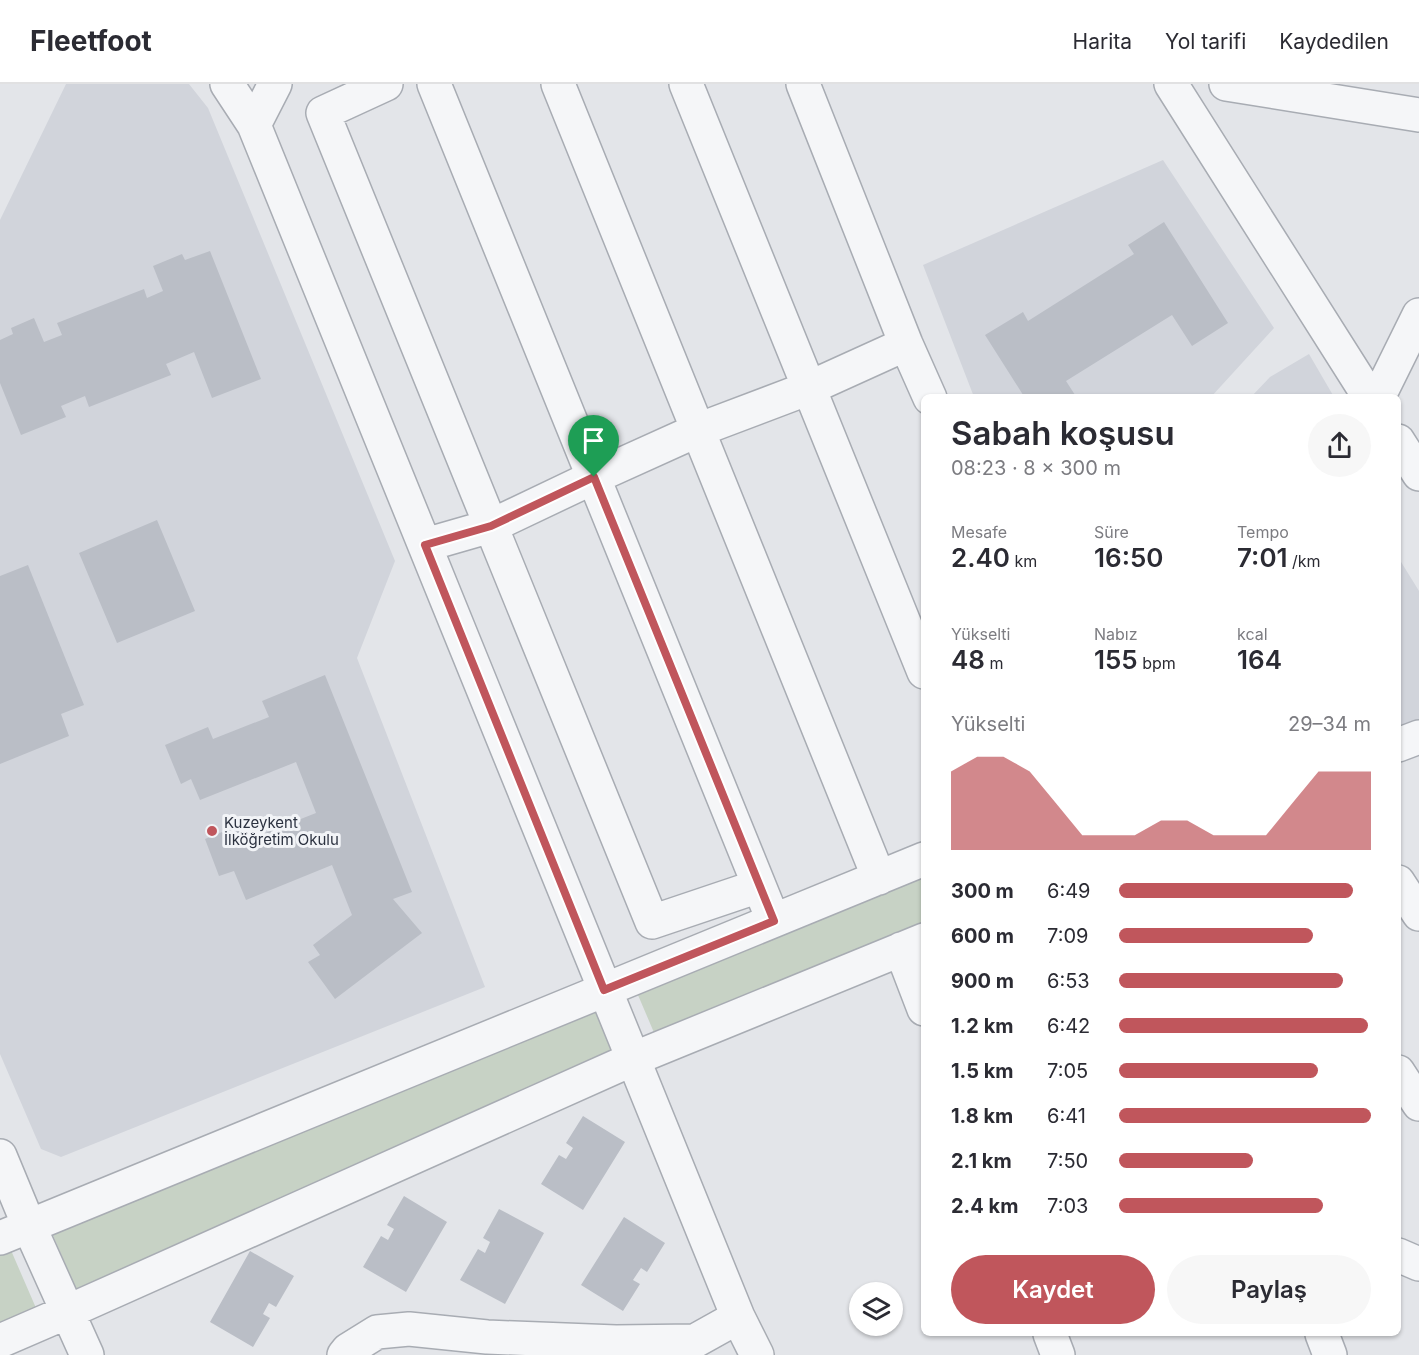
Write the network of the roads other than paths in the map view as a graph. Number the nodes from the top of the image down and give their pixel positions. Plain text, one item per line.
1 (227, 84) edge
2 (275, 84) edge
3 (386, 84) edge
4 (434, 84) edge
5 (558, 84) edge
6 (686, 84) edge
7 (803, 84) edge
8 (1171, 84) edge
9 (1226, 84) edge
10 (1419, 115) edge
11 (254, 125) junction
12 (1419, 315) edge
13 (906, 344) junction
14 (809, 388) junction
15 (928, 394) edge
16 (1367, 394) edge
17 (1380, 394) edge
18 (698, 430) junction
19 (1401, 446) edge
20 (1419, 474) edge
21 (594, 477) junction
22 (491, 526) junction
23 (425, 545) junction
24 (921, 665) edge
25 (921, 860) edge
26 (879, 878) junction
27 (759, 886) junction
28 (1401, 887) edge
29 (1419, 914) edge
30 (774, 921) junction
31 (912, 945) edge
32 (604, 990) junction
33 (921, 993) edge
34 (633, 1059) junction
35 (1401, 1077) edge
36 (1419, 1104) edge
37 (0, 1156) edge
38 (14, 1232) edge
39 (1401, 1256) edge
40 (1419, 1264) edge
41 (68, 1312) junction
42 (738, 1317) junction
43 (1051, 1336) edge
44 (0, 1341) edge
45 (87, 1355) edge
46 (344, 1355) edge
47 (757, 1355) edge
48 (1058, 1355) edge

1 - 11 street
2 - 11 street
3 - 22 street
4 - 21 street
5 - 18 street
6 - 14 street
7 - 13 street
8 - 16 street
9 - 10 street
11 - 23 street
12 - 17 street
13 - 14 street
13 - 15 street
14 - 18 street
14 - 24 street
18 - 21 street
18 - 26 street
19 - 20 street
21 - 22 street
21 - 27 street
22 - 23 street
22 - 27 street
23 - 32 street
25 - 26 street
26 - 30 street
27 - 30 street
28 - 29 street
30 - 32 street
31 - 33 street
31 - 34 street
32 - 34 street
32 - 38 street
34 - 41 street
34 - 42 street
35 - 36 street
37 - 38 street
38 - 41 street
39 - 40 street
41 - 44 street
41 - 45 street
42 - 46 street
42 - 47 street
43 - 48 street

